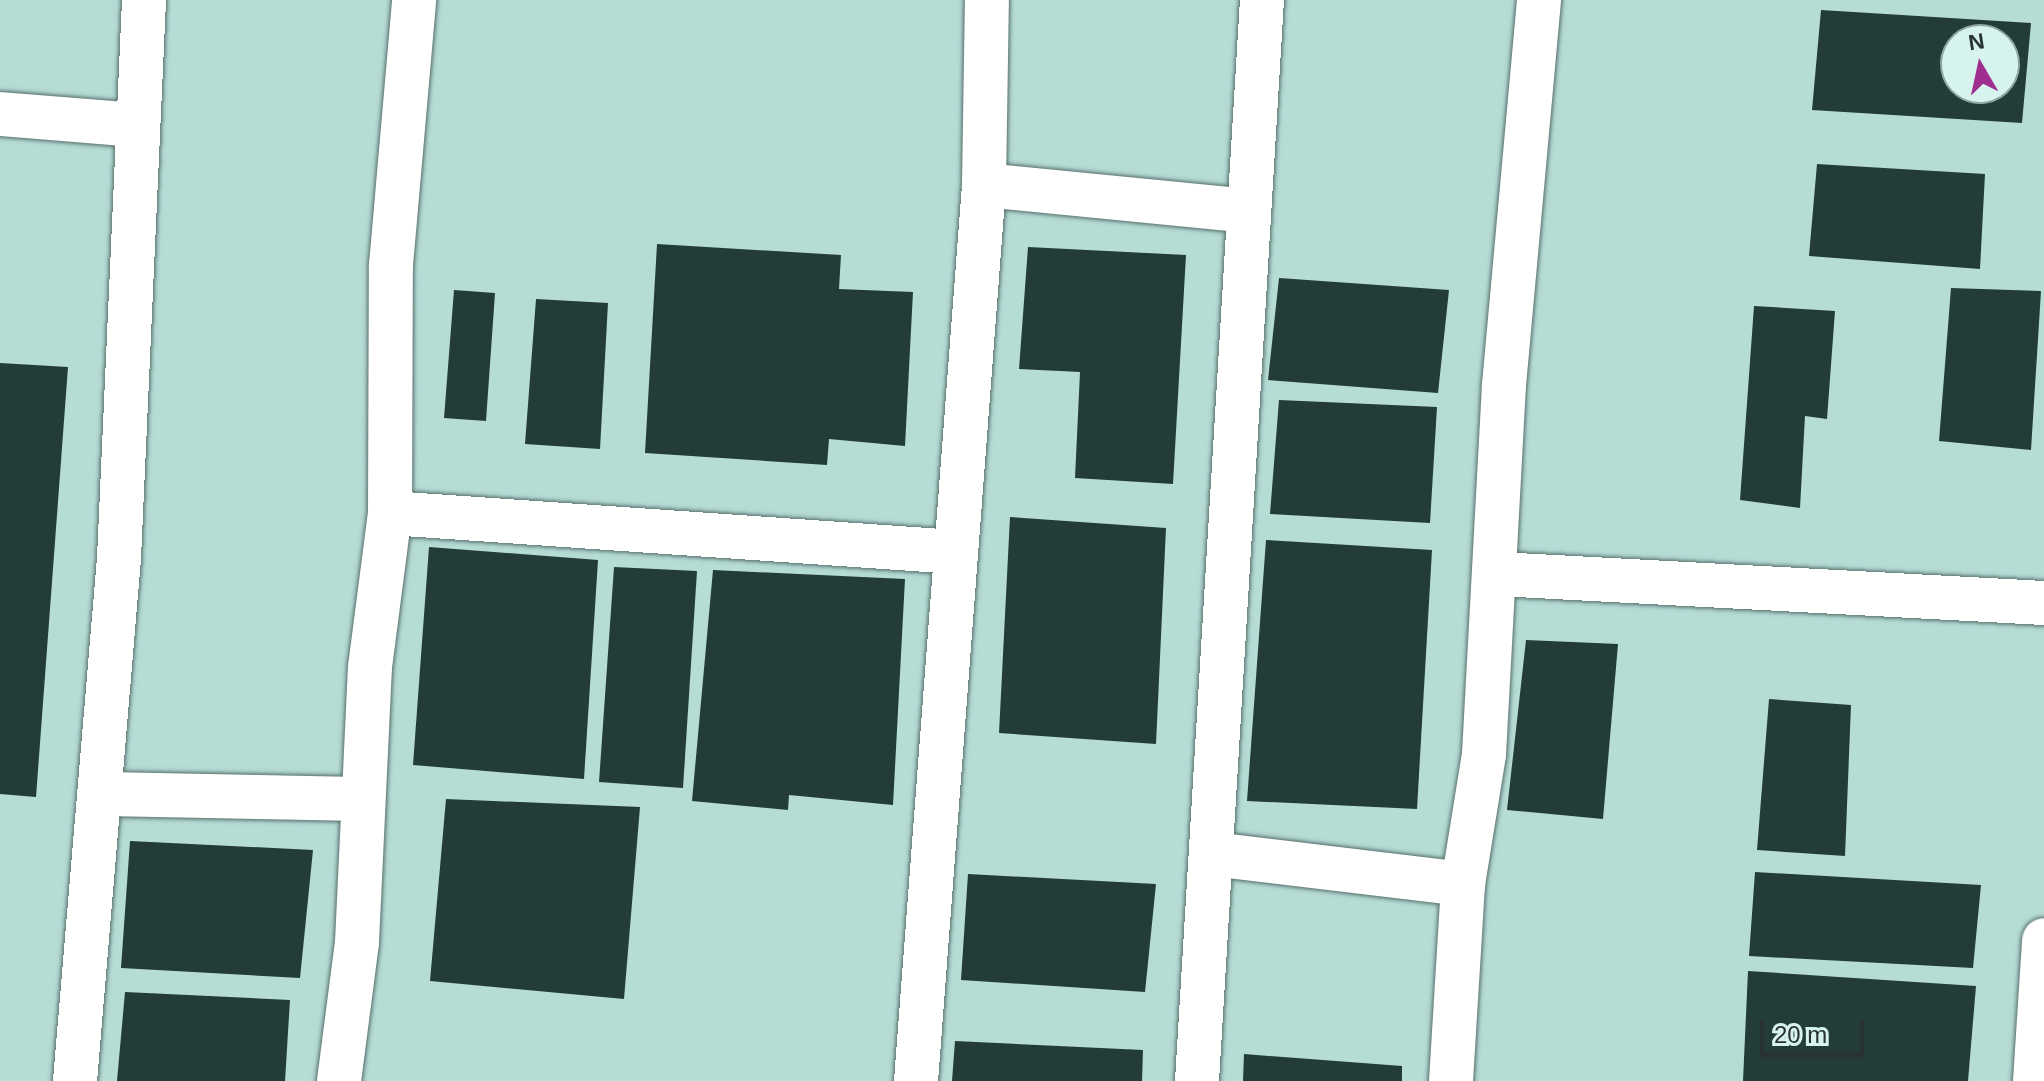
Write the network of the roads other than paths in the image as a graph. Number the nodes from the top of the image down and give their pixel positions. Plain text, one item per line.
1 (144, 0) edge
2 (414, 0) edge
3 (987, 0) edge
4 (1262, 0) edge
5 (1539, 0) edge
6 (0, 114) edge
7 (137, 125) junction
8 (984, 185) junction
9 (1247, 211) junction
10 (390, 513) junction
11 (956, 552) junction
12 (1498, 574) junction
13 (2044, 603) edge
14 (102, 794) junction
15 (363, 799) junction
16 (1212, 854) junction
17 (1463, 884) junction
18 (2044, 940) edge
19 (75, 1081) edge
20 (339, 1081) edge
21 (916, 1081) edge
22 (1197, 1081) edge
23 (1451, 1081) edge
24 (2035, 1081) edge

1 - 7 lane
2 - 10 lane
3 - 8 lane
4 - 9 lane
5 - 12 lane
6 - 7 lane
7 - 14 lane
8 - 9 lane
8 - 11 lane
9 - 16 lane
10 - 11 lane
10 - 15 lane
11 - 21 lane
12 - 13 lane
12 - 17 lane
14 - 15 lane
14 - 19 lane
15 - 20 lane
16 - 17 lane
16 - 22 lane
17 - 23 lane
18 - 24 lane

